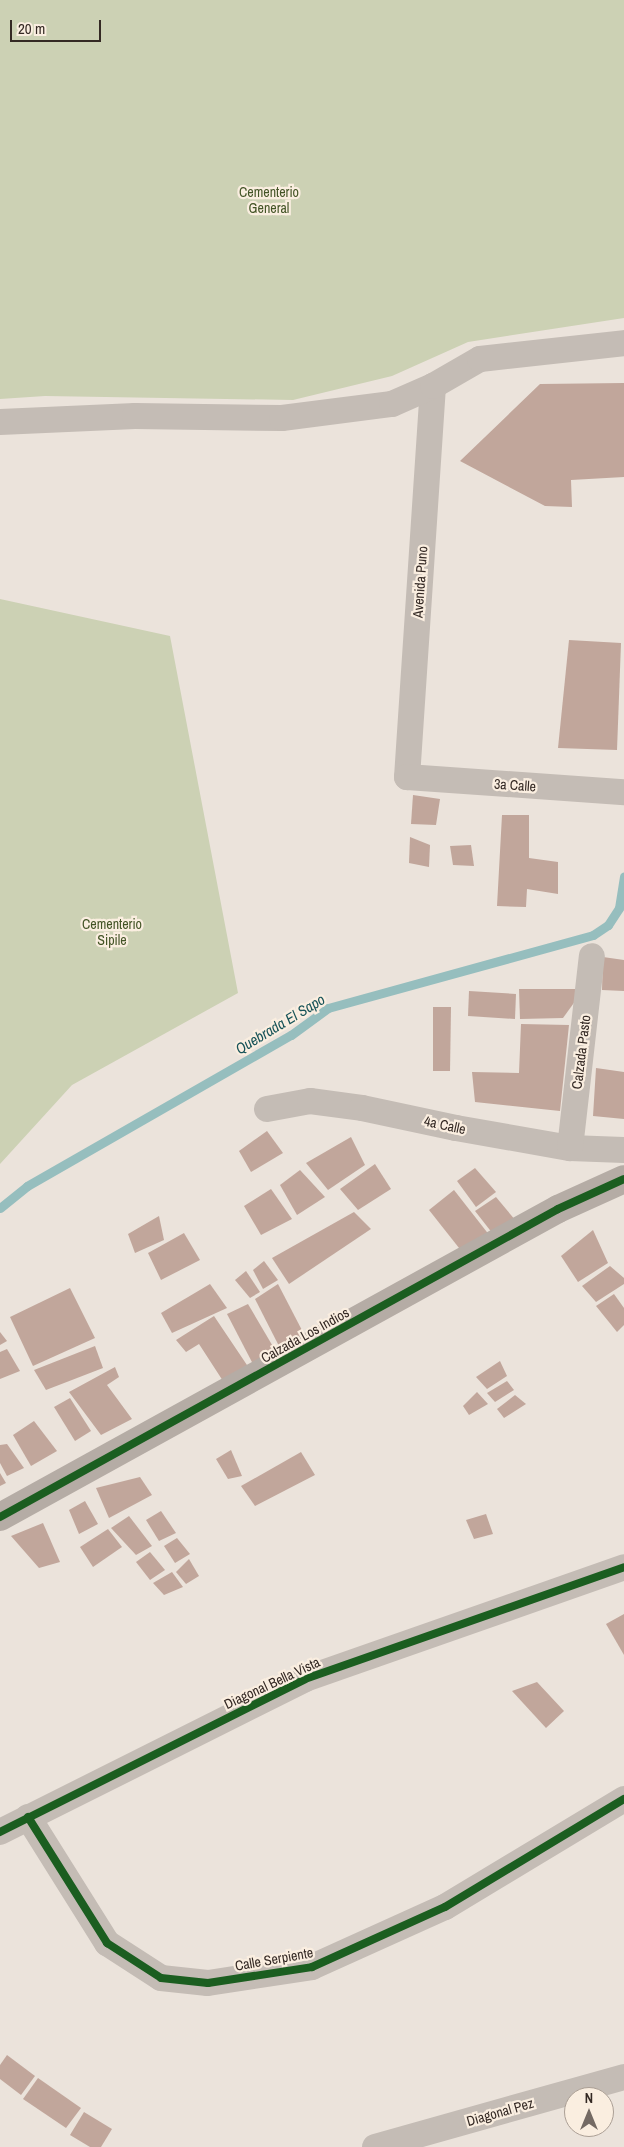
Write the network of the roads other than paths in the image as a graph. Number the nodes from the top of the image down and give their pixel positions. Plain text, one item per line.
1 (624, 343) edge
2 (433, 386) junction
3 (0, 422) edge
4 (407, 778) joint
5 (624, 792) edge
6 (592, 956) dead end
7 (267, 1109) dead end
8 (570, 1148) junction
9 (624, 1150) edge
10 (624, 1179) edge
11 (0, 1517) edge
12 (624, 1567) edge
13 (624, 1799) edge
14 (28, 1817) junction
15 (0, 1832) edge
16 (624, 2076) edge
17 (376, 2147) edge

1 - 2 street
2 - 3 street
2 - 4 street, Avenida Puno
4 - 5 street, 3a Calle
6 - 8 street, Calzada Pasto
7 - 8 street, 4a Calle
8 - 9 street, 4a Calle
10 - 11 street, Calzada Los Indios
12 - 14 street, Diagonal Bella Vista
13 - 14 street, Calle Serpiente
14 - 15 street, Diagonal Bella Vista
16 - 17 street, Diagonal Pez

